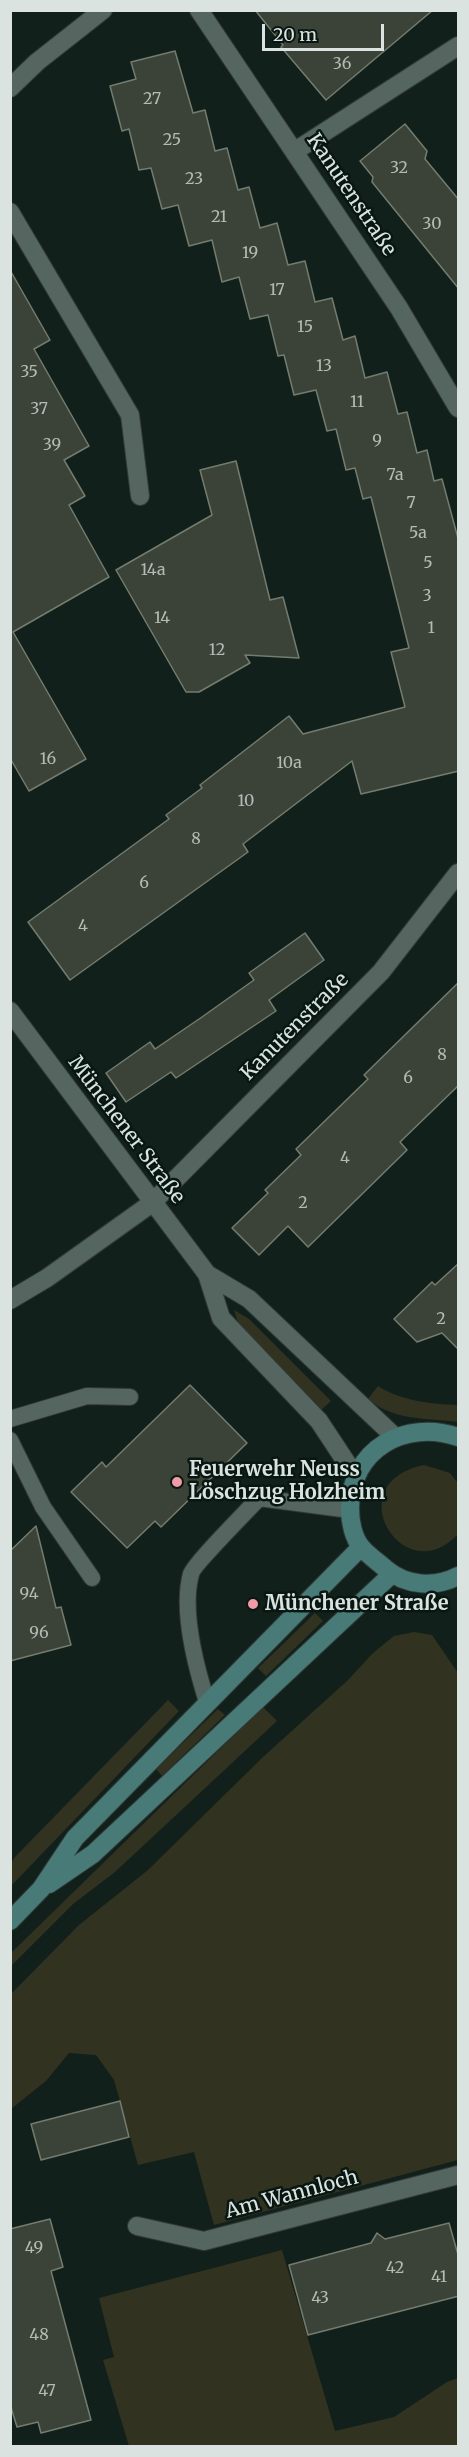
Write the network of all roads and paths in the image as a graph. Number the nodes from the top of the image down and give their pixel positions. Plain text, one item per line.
1 (103, 10) edge
2 (199, 10) edge
3 (459, 46) edge
4 (10, 88) edge
5 (295, 151) junction
6 (10, 212) edge
7 (459, 408) edge
8 (140, 496) dead end
9 (459, 873) edge
10 (10, 1011) edge
11 (152, 1203) junction
12 (207, 1274) junction
13 (10, 1300) edge
14 (130, 1397) dead end
15 (10, 1419) edge
16 (395, 1437) junction
17 (459, 1437) edge
18 (10, 1440) edge
19 (356, 1477) junction
20 (350, 1510) junction
21 (361, 1547) junction
22 (392, 1574) junction
23 (459, 1576) edge
24 (92, 1578) dead end
25 (207, 1702) junction
26 (41, 1889) junction
27 (10, 1921) edge
28 (459, 2175) edge
29 (137, 2226) dead end

1 - 4 street
2 - 5 street, Kanutenstraße
3 - 5 street
5 - 7 street, Kanutenstraße
6 - 8 street
9 - 11 street, Kanutenstraße
10 - 11 street, Münchener Straße
11 - 12 street, Münchener Straße
11 - 13 street, Kanutenstraße
12 - 16 street, Münchener Straße
12 - 19 street, Münchener Straße
14 - 15 lane
16 - 17 main road
16 - 19 main road
18 - 24 lane
19 - 20 main road
20 - 21 main road
20 - 25 lane
21 - 22 main road
21 - 25 main road
22 - 23 main road
22 - 26 main road
25 - 26 main road
26 - 27 main road
28 - 29 street, Am Wannloch

